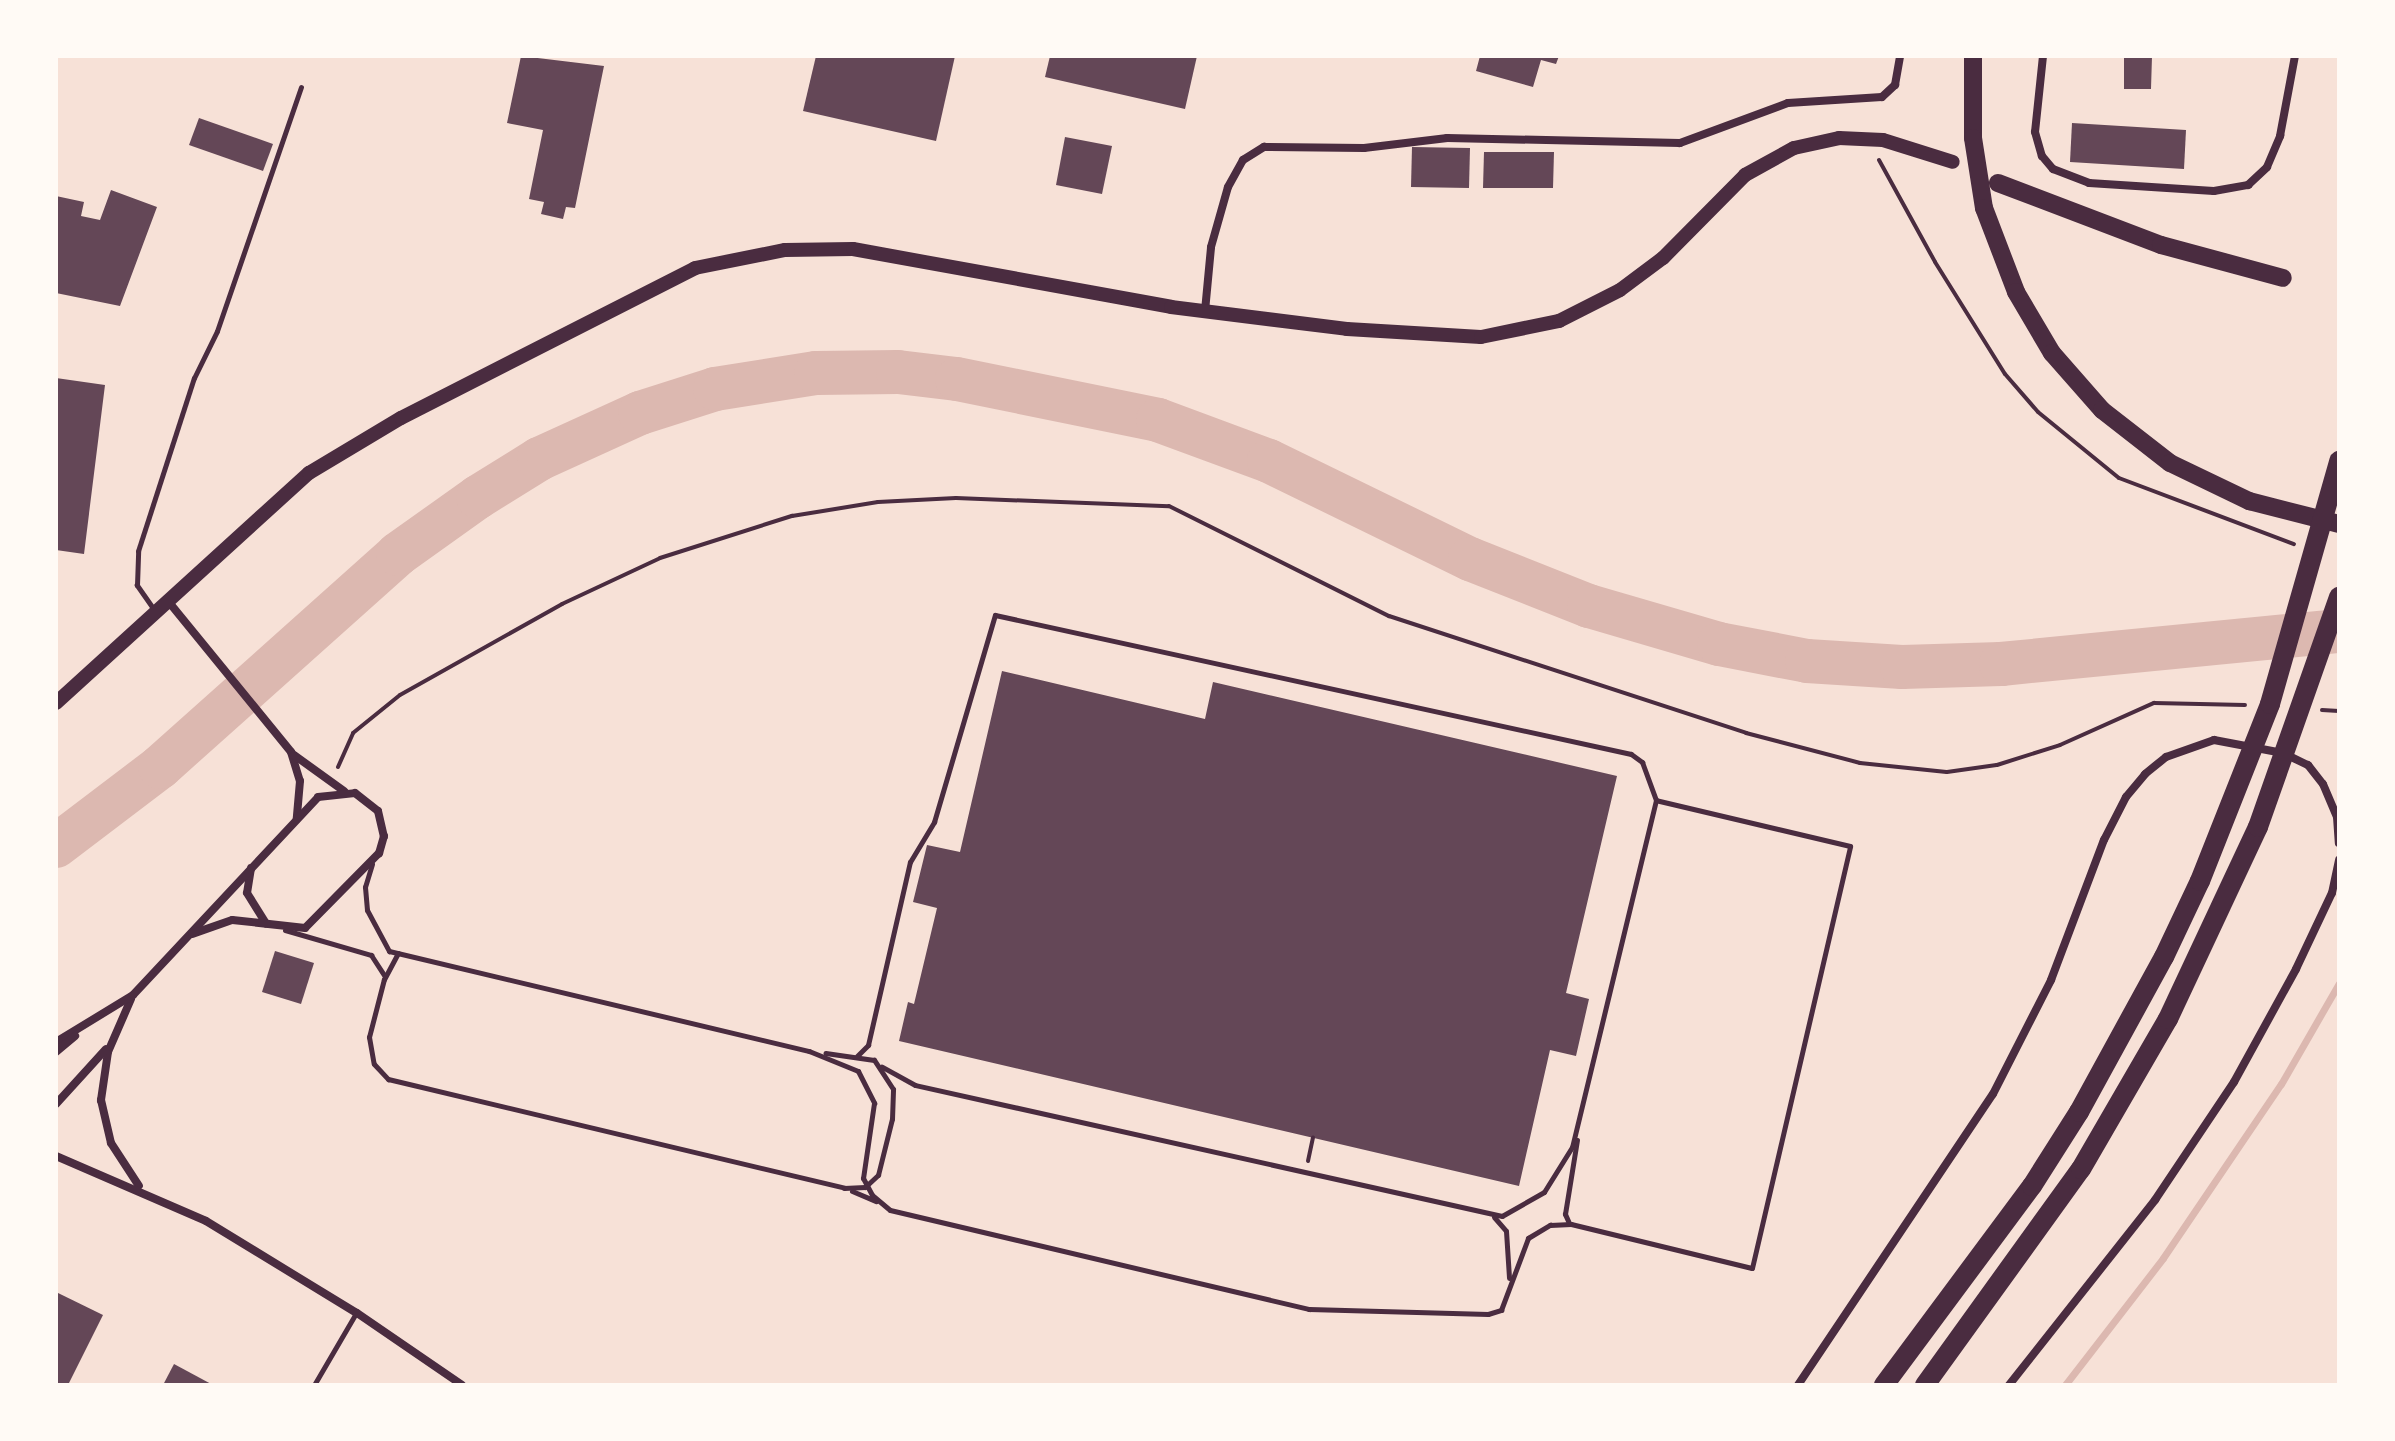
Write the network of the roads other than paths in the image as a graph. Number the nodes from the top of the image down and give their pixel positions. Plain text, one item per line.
1 (1900, 56) edge
2 (1973, 56) edge
3 (2043, 56) edge
4 (2295, 56) edge
5 (301, 87) dead end
6 (1953, 162) dead end
7 (1998, 183) dead end
8 (2283, 278) dead end
9 (1205, 311) junction
10 (2339, 461) edge
11 (2339, 524) edge
12 (2339, 597) edge
13 (168, 601) junction
14 (156, 613) junction
15 (56, 703) edge
16 (291, 752) junction
17 (344, 791) junction
18 (1656, 800) junction
19 (296, 821) junction
20 (2339, 843) edge
21 (379, 853) junction
22 (2339, 860) edge
23 (251, 867) junction
24 (266, 924) junction
25 (285, 930) junction
26 (192, 934) junction
27 (367, 953) junction
28 (398, 953) junction
29 (384, 979) junction
30 (133, 995) junction
31 (94, 1021) junction
32 (113, 1037) junction
33 (56, 1042) edge
34 (809, 1051) junction
35 (56, 1052) edge
36 (857, 1056) junction
37 (882, 1067) junction
38 (56, 1104) edge
39 (1581, 1119) junction
40 (56, 1156) edge
41 (866, 1187) junction
42 (844, 1188) junction
43 (143, 1190) junction
44 (877, 1201) junction
45 (1493, 1216) junction
46 (1571, 1224) junction
47 (1509, 1287) junction
48 (357, 1313) junction
49 (458, 1383) edge
50 (314, 1385) edge
51 (1798, 1385) edge
52 (1884, 1385) edge
53 (1925, 1385) edge
54 (2009, 1385) edge

1 - 9 street
2 - 11 highway
3 - 4 street
5 - 14 lane
6 - 9 main road
7 - 8 highway
9 - 13 main road
10 - 52 highway
12 - 53 highway
13 - 14 main road
13 - 16 street
14 - 15 main road
16 - 17 street
16 - 19 street
17 - 19 street
17 - 21 street
18 - 36 lane
18 - 39 lane
18 - 46 lane
19 - 23 street
20 - 51 street
21 - 25 street
21 - 28 lane
22 - 54 street
23 - 24 street
23 - 26 street
24 - 25 street
24 - 26 street
25 - 27 lane
26 - 30 street
27 - 28 lane
27 - 29 lane
28 - 29 lane
28 - 34 lane
29 - 42 lane
30 - 31 street
30 - 32 street
31 - 33 street
31 - 35 street
32 - 38 street
32 - 43 street
34 - 36 lane
34 - 41 lane
36 - 37 lane
37 - 41 lane
37 - 45 lane
39 - 45 lane
39 - 46 lane
40 - 43 street
41 - 42 lane
41 - 44 lane
42 - 44 lane
43 - 48 street
44 - 47 lane
45 - 47 lane
46 - 47 lane
48 - 49 street
48 - 50 lane

